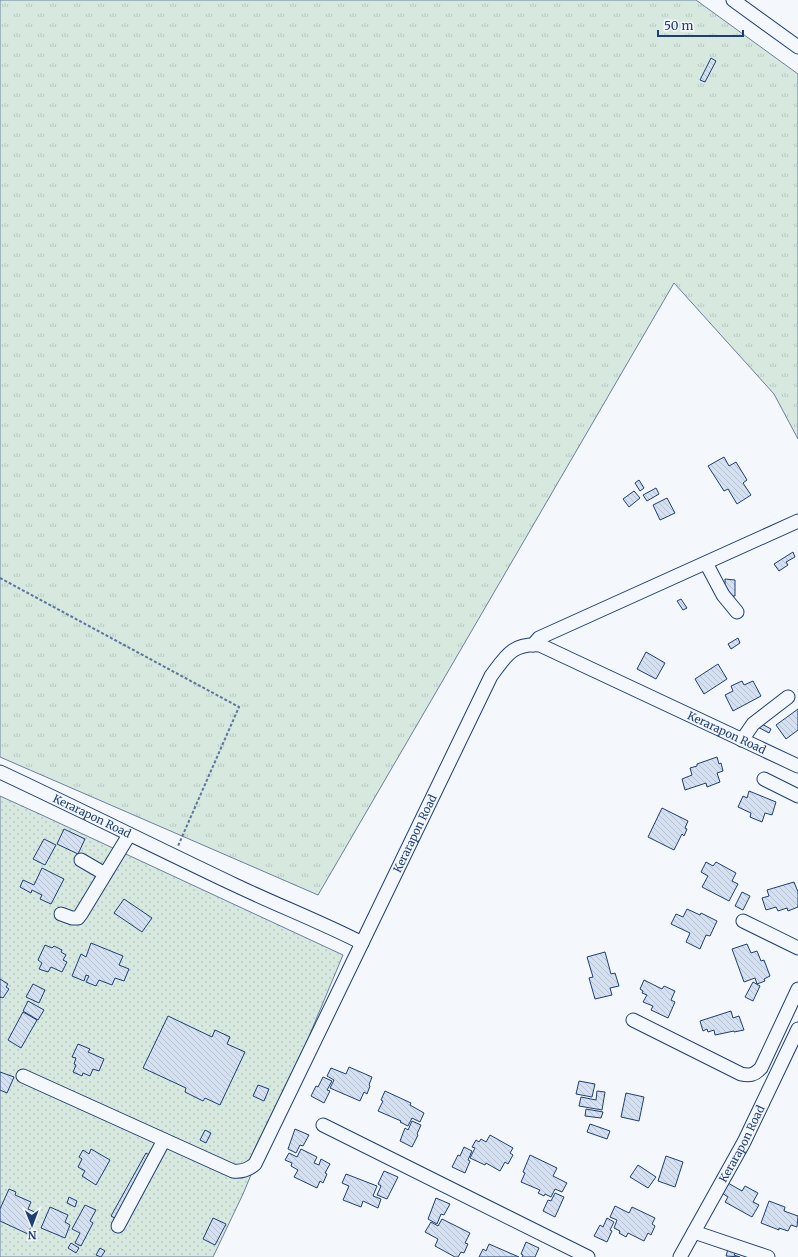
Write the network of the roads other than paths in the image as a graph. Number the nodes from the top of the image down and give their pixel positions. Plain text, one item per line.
1 (733, 0) edge
2 (798, 47) edge
3 (798, 521) edge
4 (706, 563) junction
5 (737, 612) dead end
6 (533, 645) junction
7 (788, 697) dead end
8 (742, 740) junction
9 (798, 766) edge
10 (0, 772) edge
11 (764, 778) dead end
12 (798, 796) edge
13 (129, 835) junction
14 (81, 860) dead end
15 (105, 874) junction
16 (61, 914) dead end
17 (744, 921) dead end
18 (362, 943) junction
19 (798, 948) edge
20 (798, 989) edge
21 (633, 1020) dead end
22 (798, 1029) edge
23 (24, 1076) dead end
24 (323, 1125) dead end
25 (164, 1140) junction
26 (118, 1226) dead end
27 (694, 1232) junction
28 (588, 1257) edge
29 (680, 1257) edge
30 (768, 1257) edge

1 - 2 street
3 - 4 street
4 - 5 street
4 - 6 street
6 - 8 street, Kerarapon Road
6 - 18 street, Kerarapon Road
7 - 8 street
8 - 9 street, Kerarapon Road
10 - 13 street, Kerarapon Road
11 - 12 street
13 - 15 street
13 - 18 street, Kerarapon Road
14 - 15 street
15 - 16 street
17 - 19 street
18 - 25 street
20 - 21 street
22 - 27 street, Kerarapon Road
23 - 25 street
24 - 28 street
25 - 26 street
27 - 29 street, Kerarapon Road
27 - 30 street

